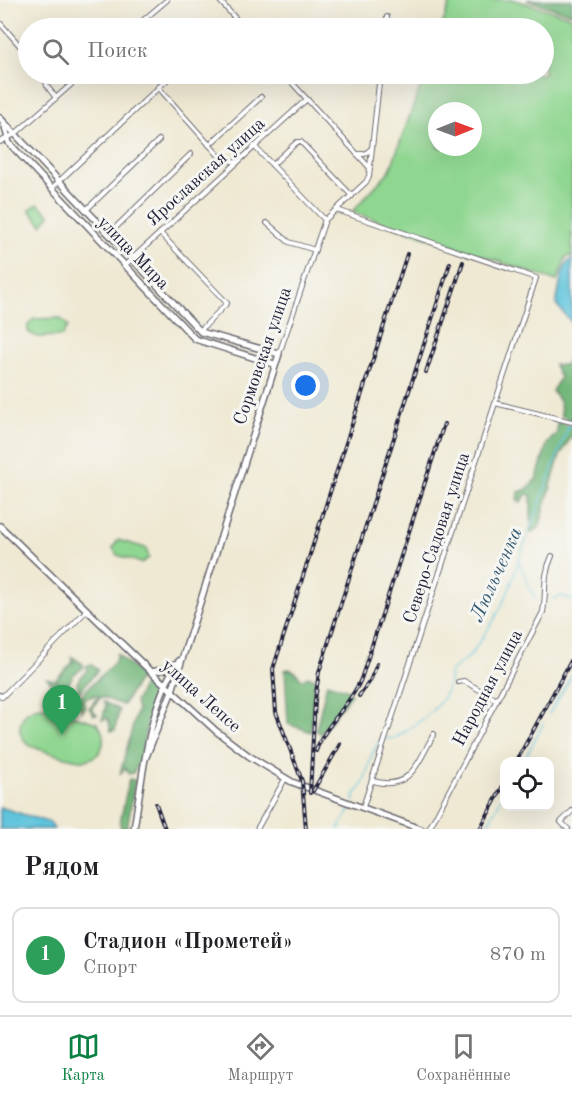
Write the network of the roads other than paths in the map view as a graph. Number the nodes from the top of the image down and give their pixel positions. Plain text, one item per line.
1 (167, 0) edge
2 (219, 0) edge
3 (146, 18) edge
4 (234, 18) edge
5 (0, 24) edge
6 (18, 44) edge
7 (47, 84) edge
8 (72, 84) edge
9 (161, 84) edge
10 (293, 84) edge
11 (380, 84) edge
12 (158, 87) junction
13 (261, 97) dead end
14 (56, 98) junction
15 (307, 99) junction
16 (2, 120) edge
17 (15, 134) junction
18 (6, 137) junction
19 (159, 140) dead end
20 (0, 142) edge
21 (209, 145) junction
22 (254, 146) junction
23 (372, 149) junction
24 (191, 154) dead end
25 (357, 154) junction
26 (237, 162) junction
27 (272, 165) junction
28 (369, 167) junction
29 (60, 180) junction
30 (52, 188) junction
31 (352, 196) junction
32 (87, 209) junction
33 (337, 210) junction
34 (325, 220) junction
35 (267, 223) dead end
36 (110, 233) junction
37 (160, 233) junction
38 (315, 250) junction
39 (132, 258) junction
40 (124, 266) junction
41 (200, 331) junction
42 (279, 354) junction
43 (274, 364) junction
44 (495, 403) junction
45 (572, 422) edge
46 (0, 526) edge
47 (552, 556) dead end
48 (87, 610) junction
49 (181, 659) junction
50 (151, 672) junction
51 (458, 682) dead end
52 (166, 686) junction
53 (172, 691) junction
54 (0, 695) edge
55 (497, 700) junction
56 (434, 734) dead end
57 (146, 758) junction
58 (285, 779) junction
59 (373, 781) junction
60 (361, 806) junction
61 (572, 811) edge
62 (134, 829) edge
63 (257, 829) edge
64 (421, 829) edge
65 (429, 829) edge
66 (568, 829) edge

1 - 3 street
2 - 4 street
5 - 6 street
7 - 14 street
8 - 14 street
9 - 12 street
10 - 15 street
11 - 23 street
12 - 21 street
12 - 29 street
13 - 21 street
14 - 17 street
15 - 22 street, Ярославская улица
15 - 25 street
16 - 17 street, улица Мира
16 - 18 street, улица Мира
17 - 18 street
17 - 29 street, улица Мира
18 - 20 street
18 - 30 street, улица Мира
19 - 32 street
21 - 26 street
22 - 26 street, Ярославская улица
22 - 27 street
23 - 25 street
23 - 28 street
24 - 36 street
25 - 28 street
26 - 37 street, Ярославская улица
27 - 31 street
27 - 34 street
28 - 31 street
29 - 30 street
29 - 32 street, улица Мира
30 - 40 street, улица Мира
31 - 33 street
32 - 36 street, улица Мира
33 - 34 street
33 - 44 street, Северо-Садовая улица
34 - 38 street, Сормовская улица
35 - 38 street
36 - 39 street, улица Мира
37 - 39 street, Ярославская улица
37 - 41 street
38 - 42 street, Сормовская улица
39 - 40 street, Ярославская улица
39 - 41 street, улица Мира
40 - 43 street, улица Мира
41 - 42 street
42 - 43 street, Сормовская улица
43 - 49 street, Сормовская улица
44 - 45 street
44 - 59 street, Северо-Садовая улица
46 - 48 street, улица Лепсе
47 - 55 street, Народная улица
48 - 50 street, улица Лепсе
48 - 54 street
49 - 50 street
49 - 52 street, Сормовская улица
49 - 53 street, Сормовская улица
50 - 52 street, улица Лепсе
51 - 55 street
52 - 53 street, улица Лепсе
52 - 57 street, Сормовская улица
53 - 57 street, Сормовская улица
53 - 58 street, улица Лепсе
55 - 65 street, Народная улица
56 - 59 street
57 - 62 street, Сормовская улица
58 - 60 street, улица Лепсе
58 - 63 street
59 - 60 street, Северо-Садовая улица
60 - 64 street, улица Лепсе
61 - 66 street

